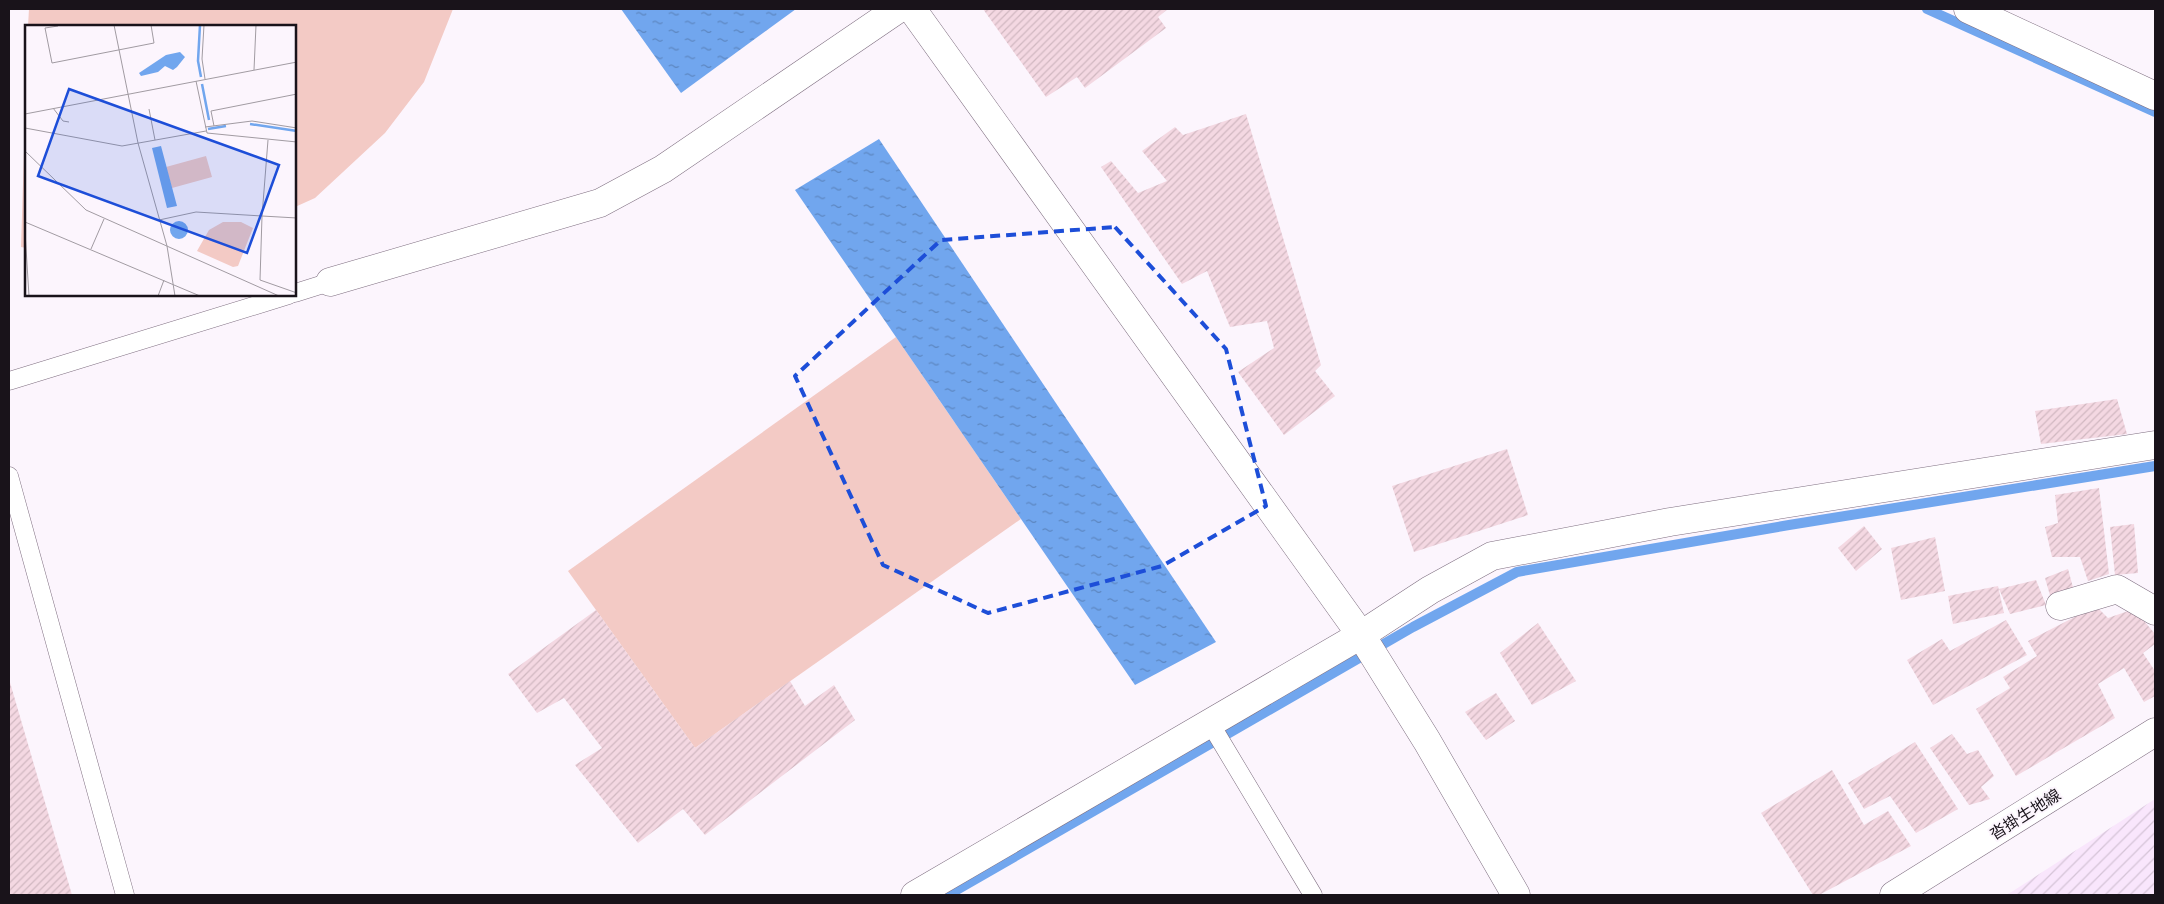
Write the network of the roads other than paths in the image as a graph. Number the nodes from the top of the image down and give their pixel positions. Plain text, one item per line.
1 (898, 9) edge
2 (912, 9) edge
3 (1968, 9) edge
4 (2155, 96) edge
5 (330, 282) joint
6 (296, 293) edge
7 (286, 296) edge
8 (9, 381) edge
9 (2155, 445) edge
10 (9, 476) edge
11 (2060, 606) dead end
12 (2155, 611) edge
13 (1361, 635) junction
14 (1210, 723) junction
15 (2155, 732) edge
16 (125, 895) edge
17 (915, 895) edge
18 (1313, 895) edge
19 (1516, 895) edge
20 (1894, 895) edge

1 - 5 street
2 - 13 street
3 - 4 street
5 - 6 lane
7 - 8 lane
9 - 13 street
10 - 16 lane
11 - 12 street
13 - 14 street
13 - 19 street
14 - 17 street
14 - 18 lane
15 - 20 street, 沓掛生地線

